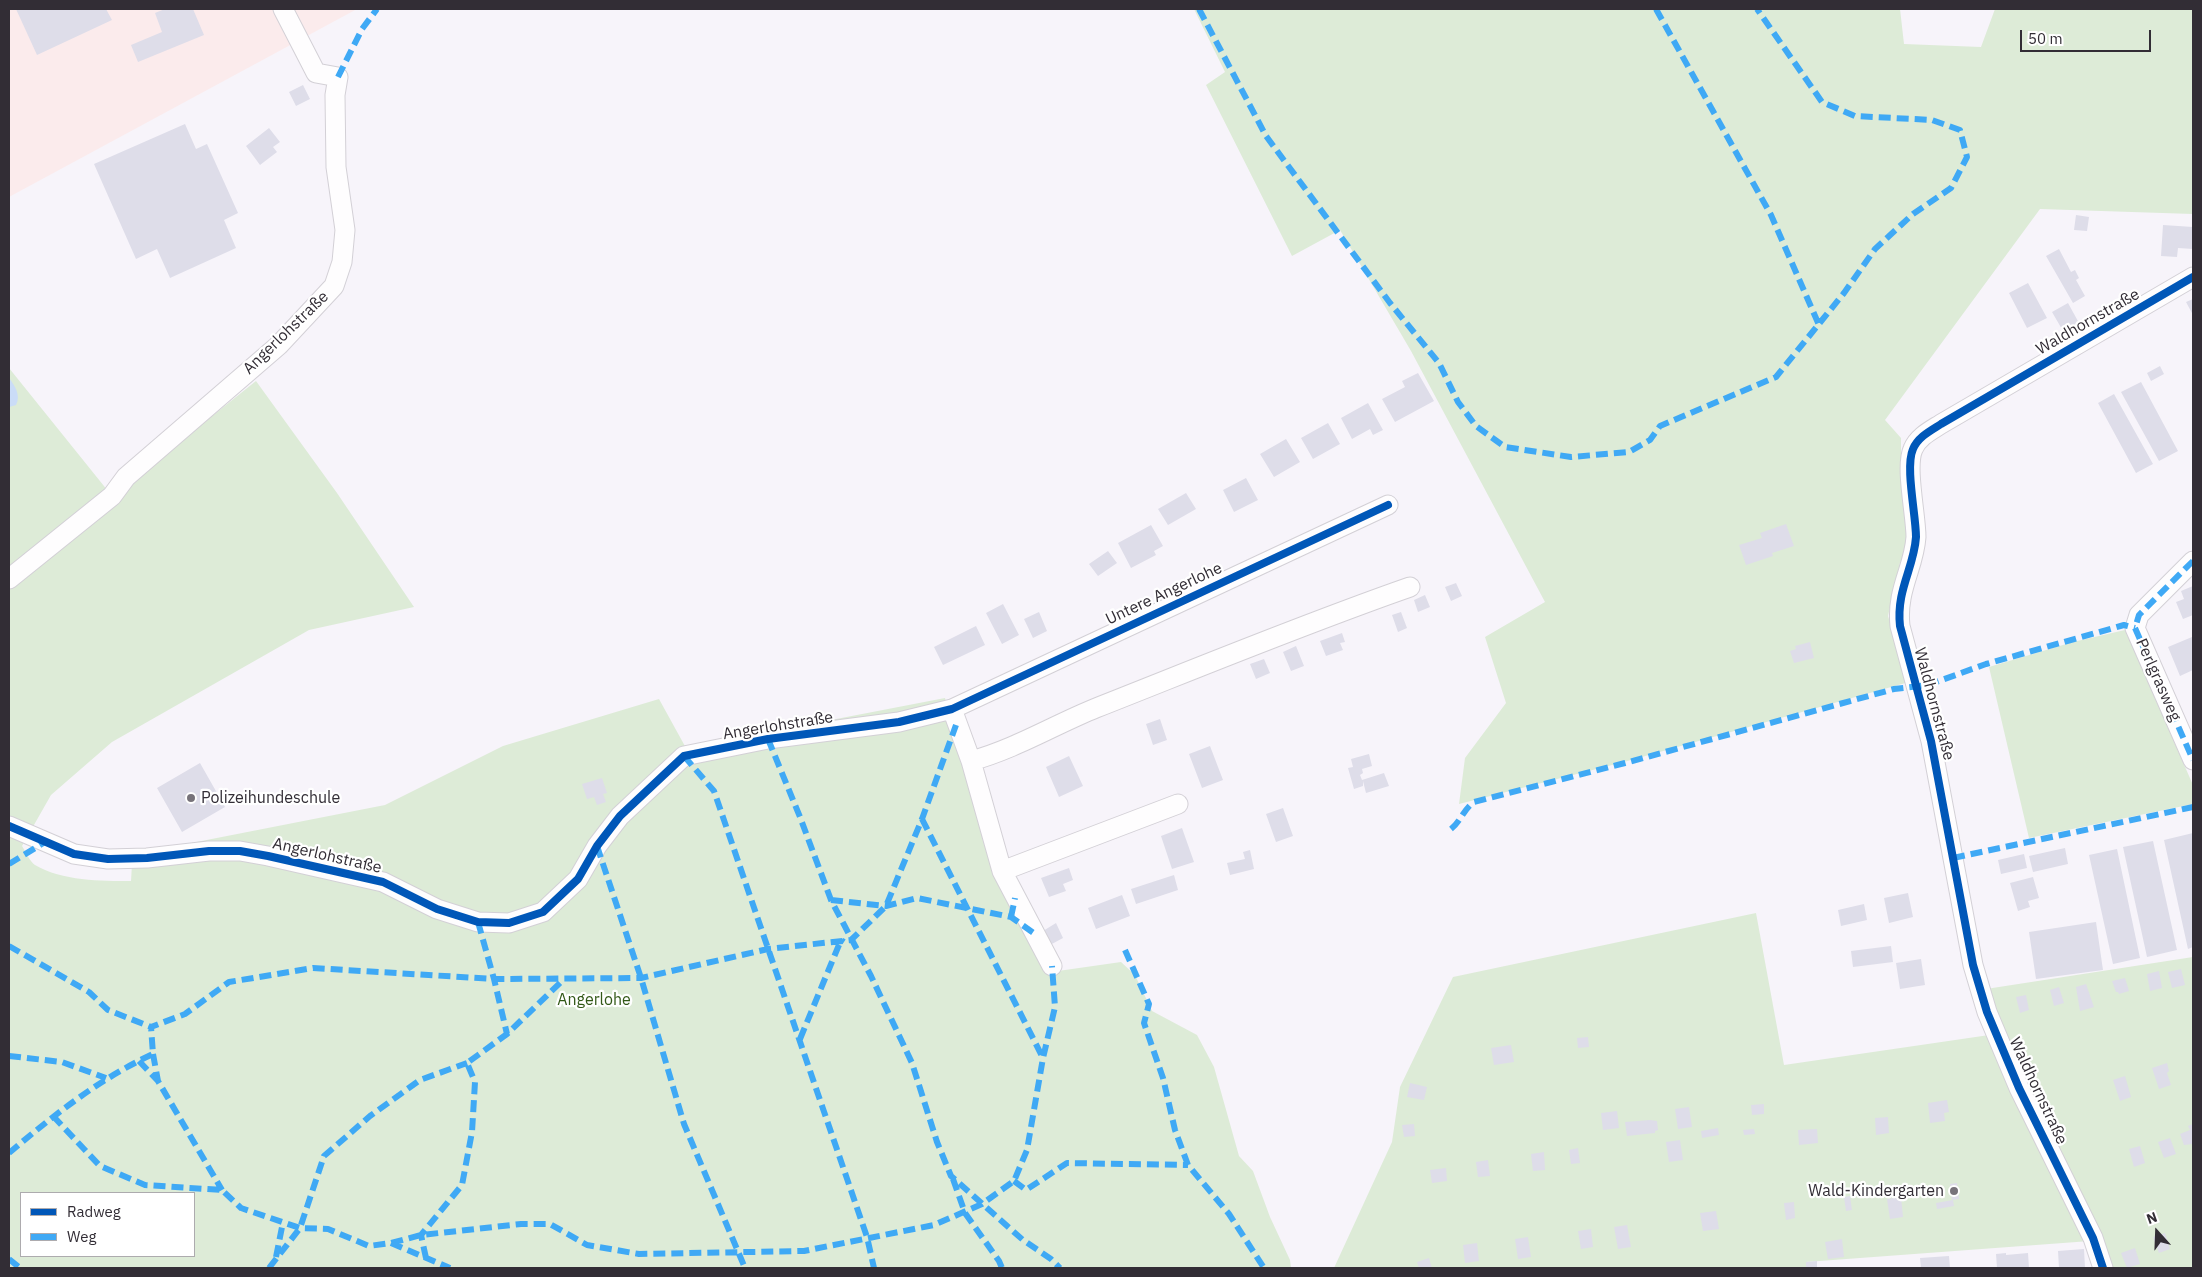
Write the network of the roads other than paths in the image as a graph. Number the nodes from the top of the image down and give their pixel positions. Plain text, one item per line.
1 (283, 9) edge
2 (2193, 277) edge
3 (1388, 505) dead end
4 (2193, 561) edge
5 (9, 579) edge
6 (1410, 587) dead end
7 (952, 709) junction
8 (2193, 760) edge
9 (971, 761) junction
10 (1178, 804) dead end
11 (9, 826) edge
12 (1002, 871) junction
13 (1052, 966) dead end
14 (2102, 1268) edge

1 - 5 street, Angerlohstraße
2 - 14 street, Waldhornstraße
3 - 7 street, Untere Angerlohe
4 - 8 street, Perlgrasweg
6 - 9 street
7 - 9 street
7 - 11 street, Angerlohstraße
9 - 12 street
10 - 12 street
12 - 13 street

